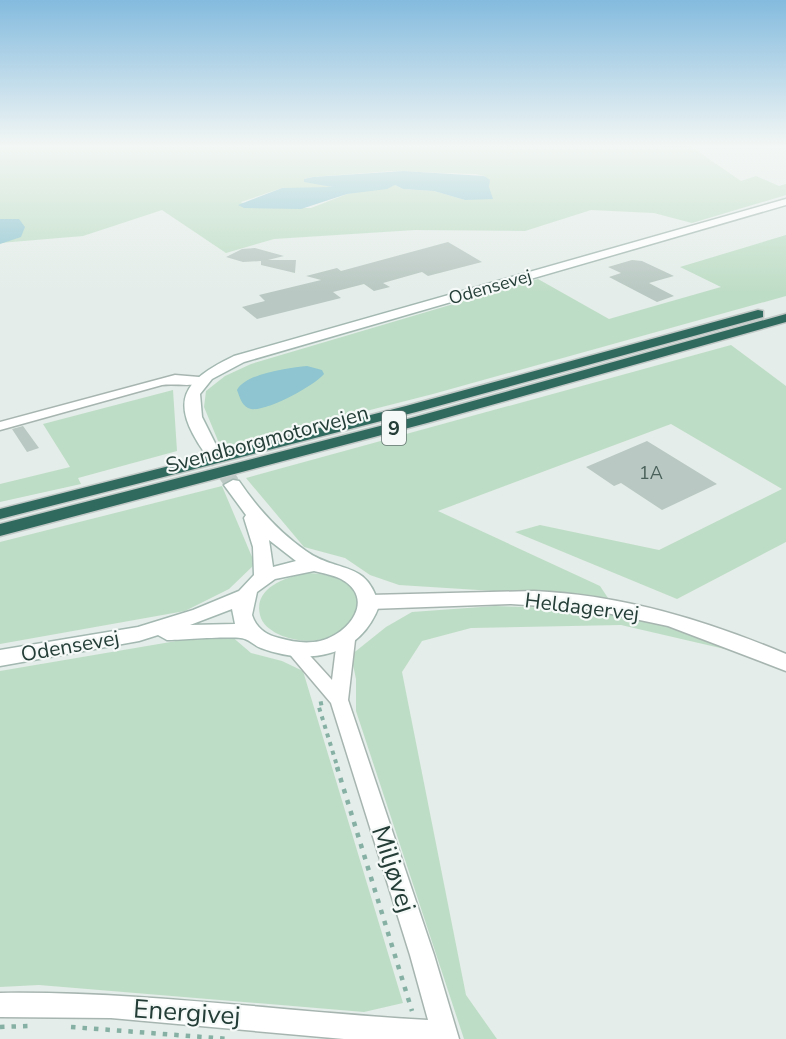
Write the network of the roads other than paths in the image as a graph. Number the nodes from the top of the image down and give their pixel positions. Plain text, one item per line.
1 (786, 202) edge
2 (786, 306) edge
3 (786, 318) edge
4 (199, 381) junction
5 (0, 426) edge
6 (210, 448) tunnel mouth
7 (233, 485) tunnel mouth
8 (0, 514) edge
9 (252, 514) junction
10 (0, 530) edge
11 (314, 565) junction
12 (264, 577) junction
13 (246, 595) junction
14 (370, 602) junction
15 (249, 631) junction
16 (140, 634) junction
17 (346, 640) junction
18 (296, 651) junction
19 (0, 658) edge
20 (786, 663) edge
21 (339, 700) junction
22 (0, 1005) edge
23 (445, 1037) edge

1 - 4 main road, Odensevej
2 - 8 highway, Svendborgmotorvejen / 9
3 - 10 highway, Svendborgmotorvejen / 9
4 - 5 street
4 - 6 main road
7 - 9 main road
9 - 11 main road
9 - 12 main road
11 - 12 main road
11 - 14 main road
12 - 13 main road
13 - 15 main road
13 - 16 main road, Odensevej
14 - 17 main road
14 - 20 main road, Heldagervej
15 - 16 main road, Odensevej
15 - 18 main road
16 - 19 main road, Odensevej
17 - 18 main road
17 - 21 street, Miljøvej
18 - 21 street, Miljøvej
21 - 23 street, Miljøvej
22 - 23 street, Energivej

